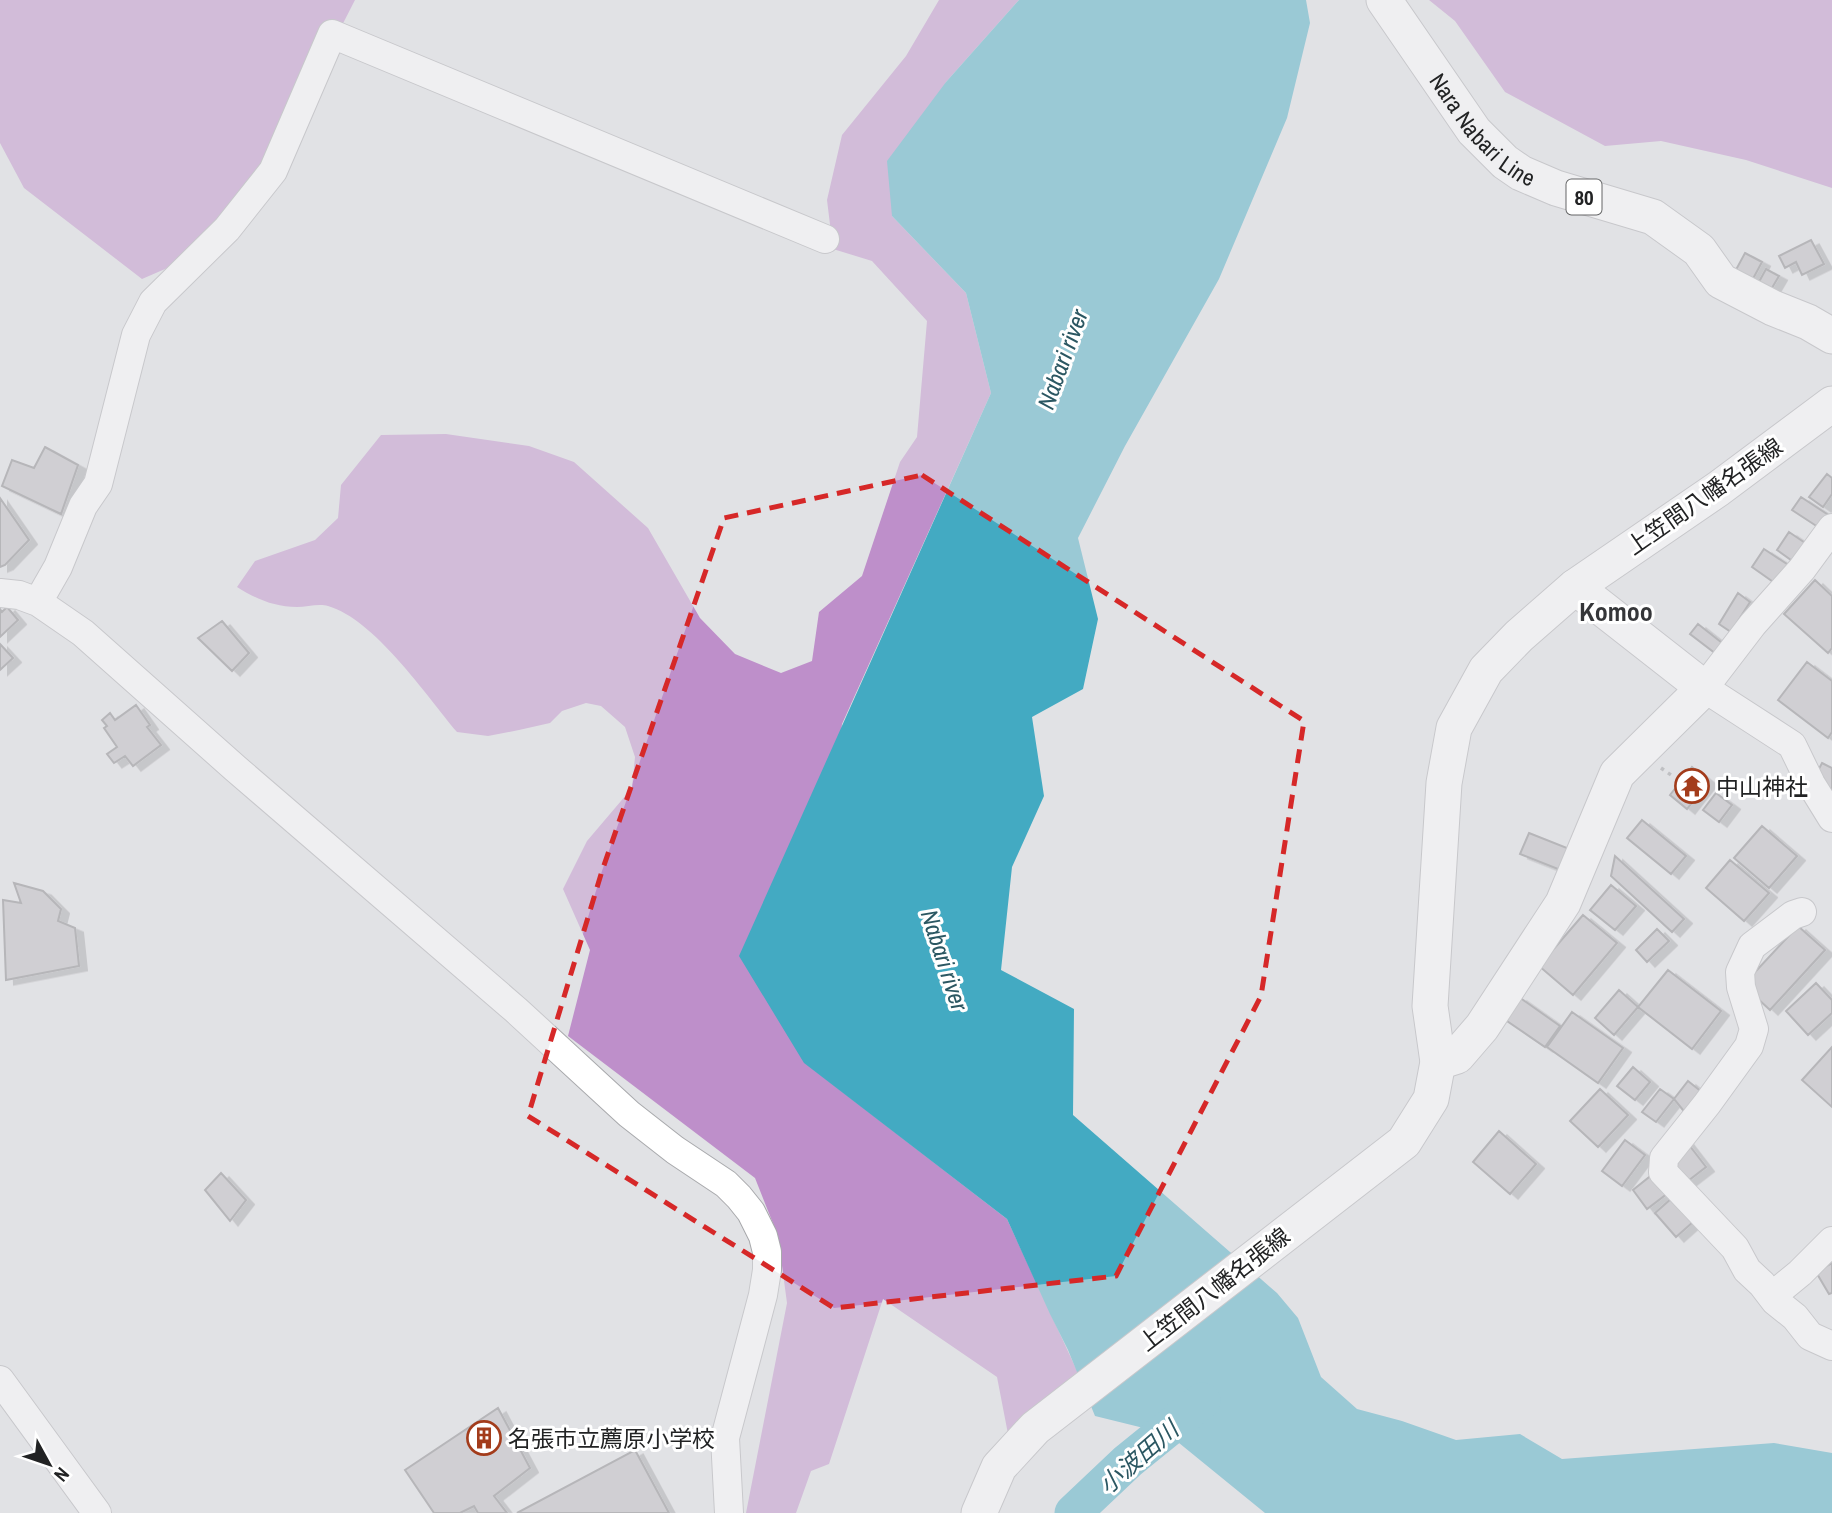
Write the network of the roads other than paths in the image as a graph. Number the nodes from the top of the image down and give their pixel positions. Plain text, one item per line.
1 (1384, 0) edge
2 (825, 239) dead end
3 (1832, 336) edge
4 (1832, 404) edge
5 (1832, 528) edge
6 (1575, 587) junction
7 (0, 593) edge
8 (38, 602) junction
9 (1704, 688) junction
10 (1832, 818) edge
11 (1802, 912) dead end
12 (1438, 1062) junction
13 (1832, 1241) edge
14 (1772, 1296) junction
15 (1832, 1346) edge
16 (0, 1380) edge
17 (97, 1513) edge
18 (729, 1513) edge
19 (979, 1513) edge

1 - 3 main road, Nara Nabari Line / 80
2 - 8 street
4 - 6 main road, 上笠間八幡名張線
5 - 9 street
6 - 9 main road
6 - 12 main road, 上笠間八幡名張線
7 - 8 street
8 - 18 street
9 - 10 street
9 - 12 main road
11 - 14 street
12 - 19 main road, 上笠間八幡名張線
13 - 14 street
14 - 15 street
16 - 17 street

